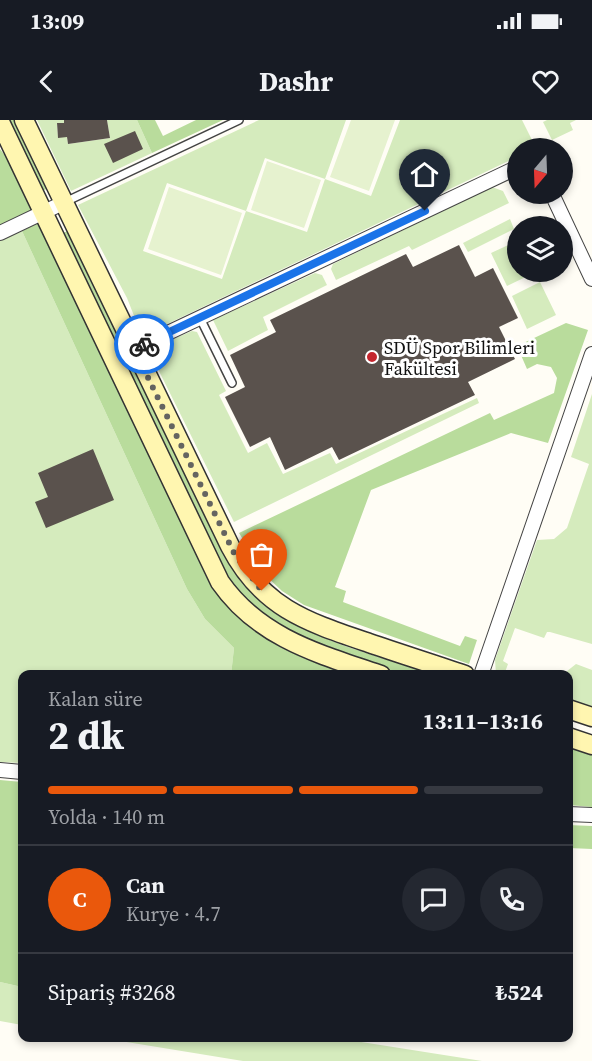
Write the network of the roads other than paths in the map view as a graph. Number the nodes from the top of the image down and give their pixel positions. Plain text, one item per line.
1 (24, 120) edge
2 (239, 120) edge
3 (0, 122) edge
4 (507, 172) edge
5 (63, 203) junction
6 (557, 204) edge
7 (43, 213) junction
8 (0, 233) edge
9 (592, 279) edge
10 (200, 318) junction
11 (134, 349) junction
12 (592, 354) edge
13 (232, 383) dead end
14 (366, 670) edge
15 (450, 670) edge
16 (483, 670) edge
17 (573, 711) edge
18 (592, 717) edge
19 (573, 739) edge
20 (592, 745) edge
21 (0, 770) edge
22 (18, 772) edge
23 (573, 814) edge
24 (592, 815) edge

1 - 5 street
2 - 5 lane
3 - 7 street
4 - 10 street
5 - 7 street
5 - 11 street
6 - 9 street
7 - 8 street
7 - 14 street
10 - 11 street
10 - 13 lane
11 - 15 street
12 - 16 street
17 - 18 street
19 - 20 street
21 - 22 street
23 - 24 street

